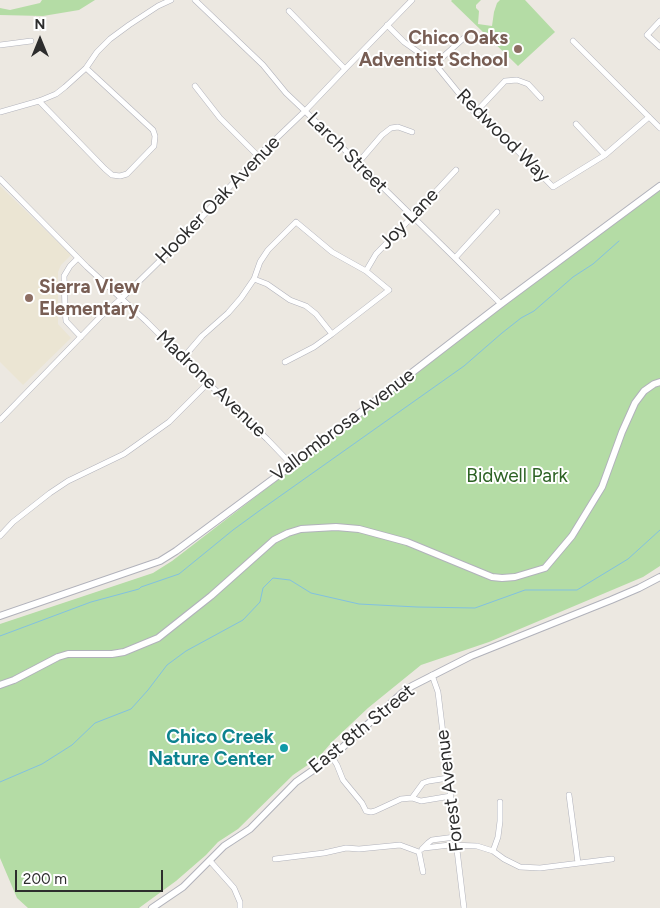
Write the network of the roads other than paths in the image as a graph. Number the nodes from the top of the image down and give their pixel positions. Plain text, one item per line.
1 (171, 0) edge
2 (194, 0) edge
3 (412, 0) edge
4 (289, 11) dead end
5 (660, 21) edge
6 (387, 25) junction
7 (465, 37) dead end
8 (32, 41) dead end
9 (573, 41) dead end
10 (0, 45) edge
11 (660, 47) edge
12 (434, 64) junction
13 (86, 68) junction
14 (345, 68) junction
15 (195, 86) dead end
16 (541, 98) dead end
17 (39, 101) junction
18 (0, 112) edge
19 (305, 112) junction
20 (475, 113) junction
21 (649, 117) junction
22 (576, 124) dead end
23 (660, 128) edge
24 (412, 132) dead end
25 (605, 155) junction
26 (258, 156) junction
27 (358, 163) junction
28 (456, 170) dead end
29 (0, 179) edge
30 (660, 186) edge
31 (497, 212) dead end
32 (412, 217) junction
33 (78, 258) junction
34 (455, 258) junction
35 (366, 271) junction
36 (254, 279) junction
37 (122, 298) junction
38 (501, 304) junction
39 (332, 334) junction
40 (81, 337) junction
41 (183, 358) junction
42 (285, 362) dead end
43 (660, 382) edge
44 (208, 383) junction
45 (0, 408) edge
46 (6, 414) junction
47 (0, 420) edge
48 (292, 466) junction
49 (0, 536) edge
50 (660, 577) edge
51 (0, 616) edge
52 (432, 675) junction
53 (0, 684) edge
54 (332, 757) junction
55 (448, 778) junction
56 (569, 795) dead end
57 (450, 796) junction
58 (412, 798) junction
59 (500, 802) dead end
60 (456, 837) junction
61 (456, 845) junction
62 (424, 848) junction
63 (493, 851) junction
64 (419, 852) junction
65 (612, 858) dead end
66 (275, 859) dead end
67 (210, 861) junction
68 (578, 863) junction
69 (423, 872) dead end
70 (152, 908) edge
71 (240, 908) edge
72 (464, 908) edge

1 - 13 street
2 - 19 street, Larch Street
3 - 6 street, Hooker Oak Avenue
4 - 14 street
5 - 11 street
6 - 12 street, Redwood Way
6 - 14 street, Hooker Oak Avenue
7 - 12 street
8 - 10 street
9 - 21 street
12 - 20 street, Redwood Way
13 - 17 street
13 - 17 street
14 - 19 street, Hooker Oak Avenue
15 - 26 street
16 - 20 street
17 - 18 street
19 - 26 street, Hooker Oak Avenue
19 - 27 street, Larch Street
20 - 25 street, Redwood Way
21 - 23 street
21 - 25 street, Redwood Way
22 - 25 street
24 - 27 street
26 - 37 street, Hooker Oak Avenue
27 - 32 street, Larch Street
28 - 32 street, Joy Lane
29 - 33 street, Madrone Avenue
30 - 38 street, Vallombrosa Avenue
31 - 34 street
32 - 34 street, Larch Street
32 - 35 street, Joy Lane
33 - 37 street, Madrone Avenue
33 - 40 street
34 - 38 street, Larch Street
35 - 36 street
35 - 39 street
36 - 39 street
36 - 41 street
37 - 40 street, Hooker Oak Avenue
37 - 41 street, Madrone Avenue
38 - 48 street, Vallombrosa Avenue
39 - 42 street
40 - 46 street, Hooker Oak Avenue
41 - 44 street, Madrone Avenue
43 - 53 street
44 - 48 street, Madrone Avenue
44 - 49 street
45 - 46 street
46 - 47 street, Hooker Oak Avenue
48 - 51 street, Vallombrosa Avenue
50 - 52 street, East 8th Street
52 - 54 street, East 8th Street
52 - 55 street, Forest Avenue
54 - 58 street
54 - 67 street, East 8th Street
55 - 57 street, Forest Avenue
55 - 58 street
56 - 68 street
57 - 58 street
57 - 60 street, Forest Avenue
59 - 63 street
60 - 61 street, Forest Avenue
60 - 62 street
61 - 62 street
61 - 63 street
61 - 72 street, Forest Avenue
62 - 64 street
63 - 68 street
64 - 66 street
64 - 69 street
65 - 68 street
67 - 70 street, East 8th Street
67 - 71 street

